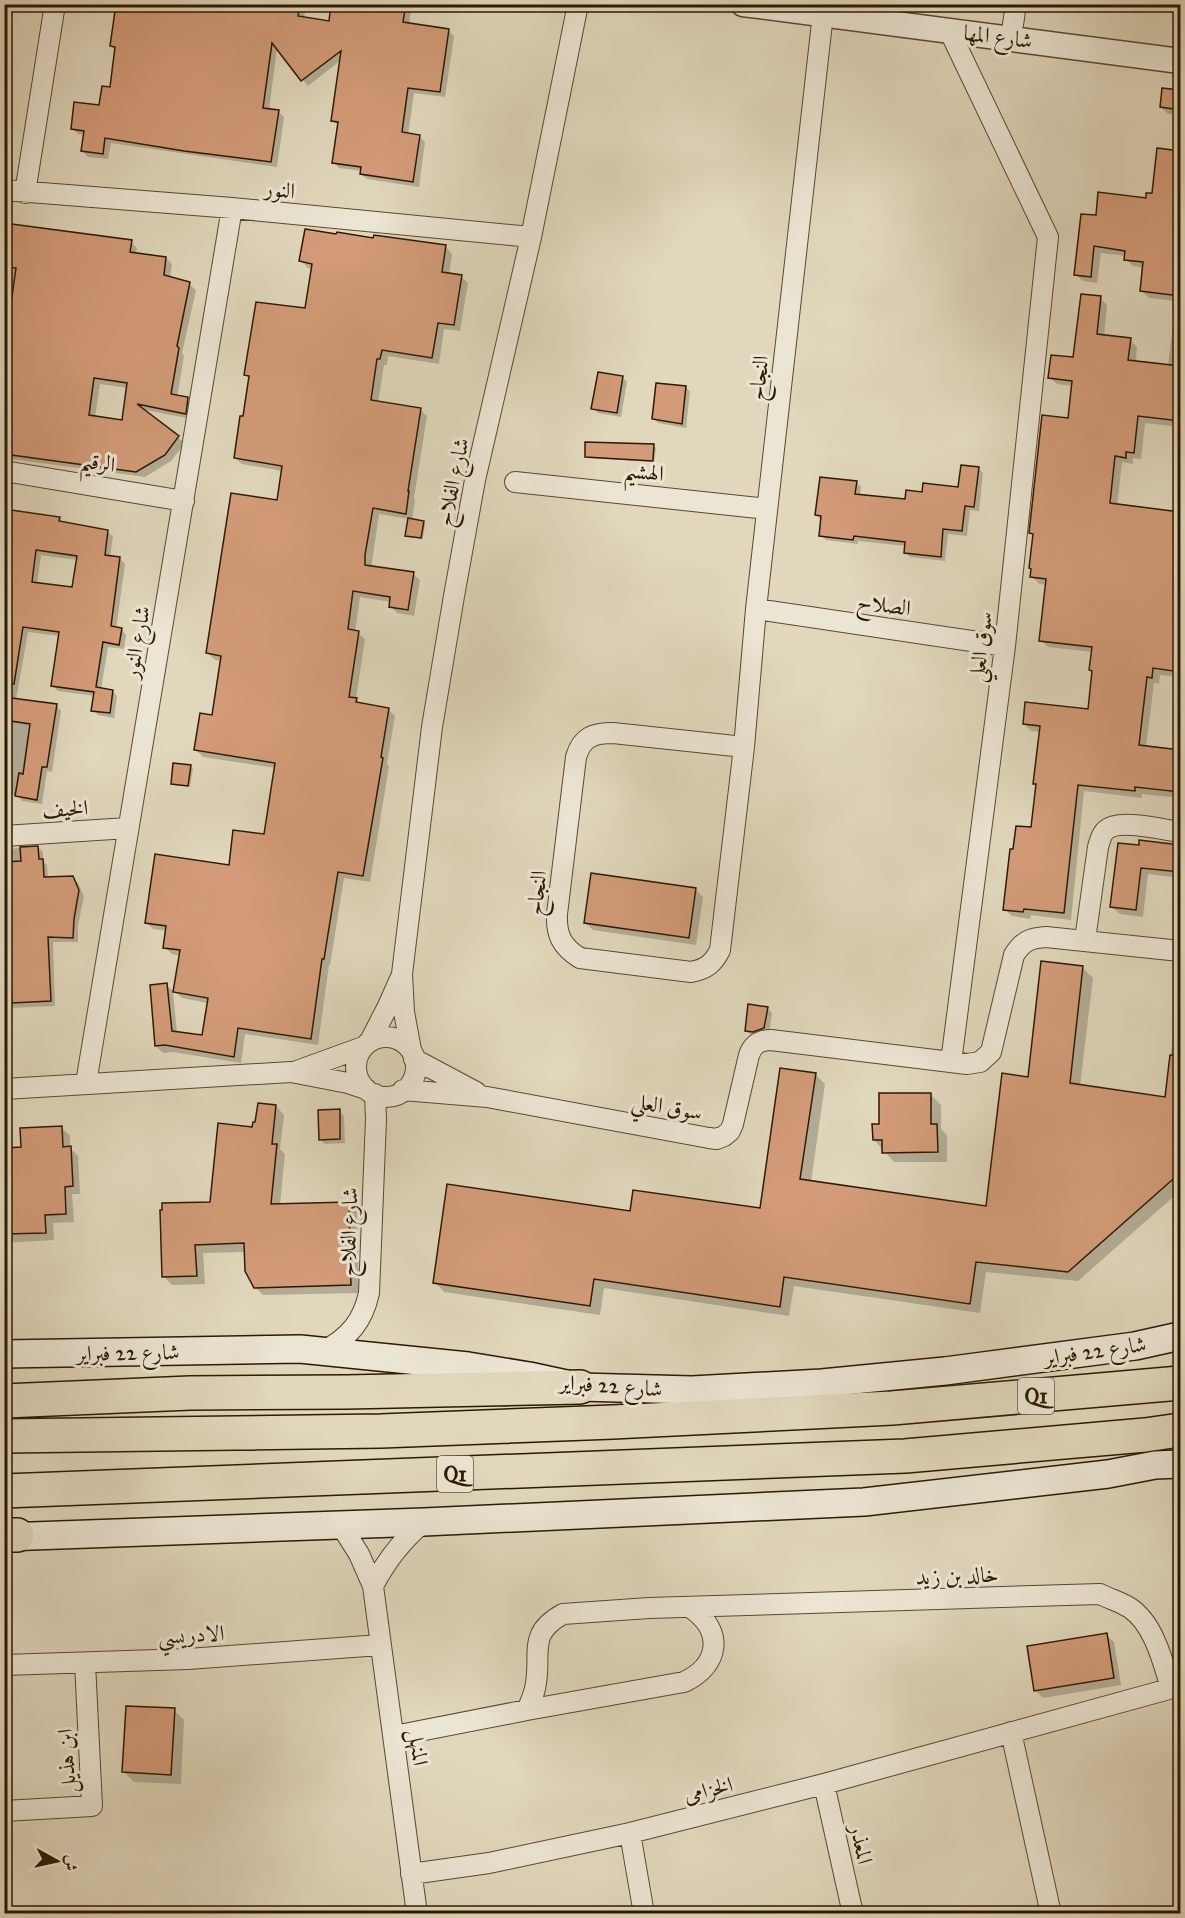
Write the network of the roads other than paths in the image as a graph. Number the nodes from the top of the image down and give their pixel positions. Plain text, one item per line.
1 (55, 4) edge
2 (578, 4) edge
3 (743, 4) edge
4 (1016, 4) edge
5 (823, 15) junction
6 (948, 30) junction
7 (1011, 38) junction
8 (1180, 61) edge
9 (4, 190) edge
10 (25, 193) junction
11 (232, 208) junction
12 (531, 237) junction
13 (4, 471) edge
14 (515, 482) dead end
15 (184, 501) junction
16 (767, 509) junction
17 (756, 609) junction
18 (1005, 646) junction
19 (744, 747) junction
20 (128, 828) junction
21 (1180, 832) edge
22 (4, 836) edge
23 (1085, 940) junction
24 (1180, 951) edge
25 (402, 974) junction
26 (367, 1044) junction
27 (412, 1054) junction
28 (951, 1062) junction
29 (291, 1072) junction
30 (86, 1083) junction
31 (4, 1089) edge
32 (403, 1090) junction
33 (370, 1092) junction
34 (487, 1097) junction
35 (1180, 1323) edge
36 (1180, 1336) edge
37 (1135, 1346) junction
38 (1180, 1348) edge
39 (323, 1350) junction
40 (1087, 1352) junction
41 (4, 1354) edge
42 (1180, 1383) edge
43 (580, 1387) junction
44 (4, 1401) edge
45 (1180, 1430) edge
46 (4, 1436) edge
47 (1180, 1454) edge
48 (1168, 1465) edge
49 (1108, 1474) junction
50 (1180, 1482) edge
51 (4, 1491) edge
52 (424, 1522) junction
53 (340, 1524) junction
54 (9, 1536) edge
55 (373, 1586) junction
56 (691, 1608) junction
57 (380, 1645) junction
58 (85, 1663) junction
59 (4, 1665) edge
60 (1176, 1687) edge
61 (527, 1710) junction
62 (1011, 1732) junction
63 (394, 1736) junction
64 (825, 1784) junction
65 (4, 1811) edge
66 (630, 1833) junction
67 (411, 1874) junction
68 (417, 1914) edge
69 (644, 1914) edge
70 (853, 1914) edge
71 (1051, 1914) edge

1 - 10 street
2 - 12 street, شارع الفلاح
3 - 5 street, شارع المها
4 - 7 street
5 - 6 street, شارع المها
5 - 16 street, النجاح
6 - 7 street, شارع المها
6 - 18 street, سوق العلي
7 - 8 street, شارع المها
9 - 10 street, النور
10 - 11 street, النور
11 - 12 street, النور
11 - 15 street, شارع النور
12 - 25 street, شارع الفلاح
13 - 15 street, الرقيم
14 - 16 street, الهشيم
15 - 20 street, شارع النور
16 - 17 street, النجاح
17 - 18 street, الصلاح
17 - 19 street, النجاح
18 - 28 street, سوق العلي
19 - 19 street, النجاح
20 - 22 street, الخيف
20 - 30 street, شارع النور
21 - 23 street
23 - 24 street, سوق العلي
23 - 28 street, سوق العلي
25 - 26 street, شارع الفلاح
25 - 27 street, شارع الفلاح
26 - 27 street
26 - 29 street
26 - 33 street
27 - 32 street
27 - 34 street, سوق العلي
28 - 34 street, سوق العلي
29 - 30 street
29 - 33 street
30 - 31 street
32 - 33 street
32 - 34 street, سوق العلي
33 - 39 street, شارع الفلاح
35 - 40 main road
36 - 37 main road, شارع 22 فبراير
37 - 38 main road
37 - 40 main road, شارع 22 فبراير
39 - 41 main road, شارع 22 فبراير
39 - 43 main road, شارع 22 فبراير
40 - 43 main road, شارع 22 فبراير
42 - 46 highway, شارع 22 فبراير / Q1
43 - 44 highway
45 - 51 highway, Q1
47 - 48 main road
48 - 49 main road
49 - 50 main road
49 - 52 main road
52 - 53 main road
52 - 55 street
53 - 54 main road
53 - 55 street, المنهل
55 - 57 street, المنهل
56 - 60 street, خالد بن زيد
56 - 61 street, خالد بن زيد
56 - 61 street
57 - 58 street, الادريسي
57 - 63 street, المنهل
58 - 59 street, الادريسي
58 - 65 street, ابن هذيل
60 - 62 street, الخزامى
61 - 63 street
62 - 64 street, الخزامى
62 - 71 street
63 - 67 street, المنهل
64 - 66 street, الخزامى
64 - 70 street, المعذر
66 - 67 street, الخزامى
66 - 69 street
67 - 68 street, المنهل

